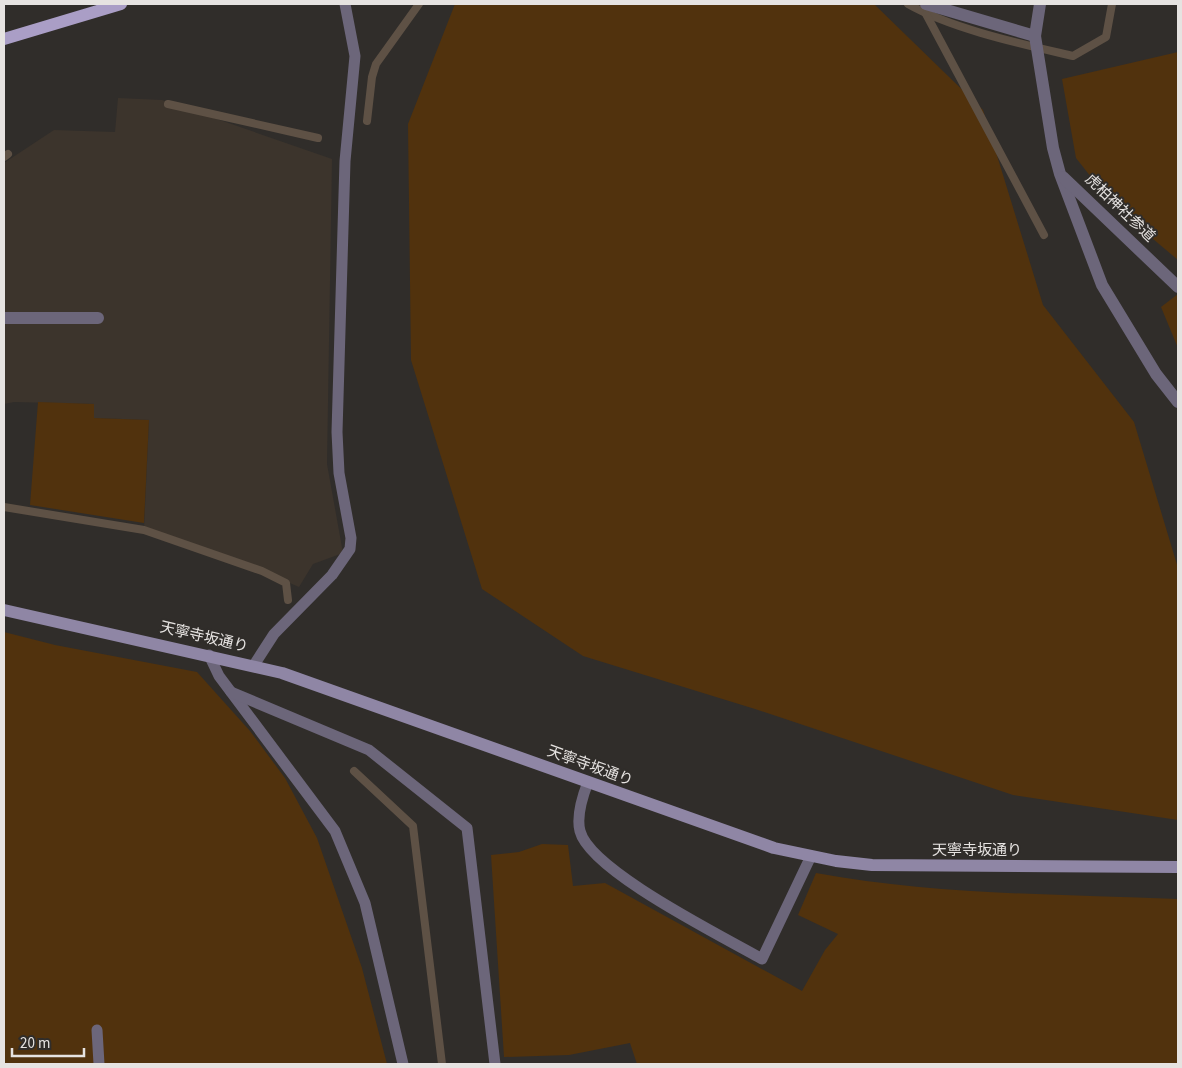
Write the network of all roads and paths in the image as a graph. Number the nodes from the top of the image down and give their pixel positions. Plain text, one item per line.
1 (346, 4) edge
2 (926, 4) edge
3 (1040, 4) edge
4 (114, 5) edge
5 (1035, 36) junction
6 (4, 40) edge
7 (1060, 174) junction
8 (1178, 288) edge
9 (4, 318) edge
10 (98, 318) dead end
11 (1178, 402) edge
12 (4, 610) edge
13 (210, 655) junction
14 (254, 665) junction
15 (230, 692) junction
16 (588, 782) junction
17 (811, 856) junction
18 (1178, 867) edge
19 (97, 1030) dead end
20 (100, 1064) edge
21 (402, 1064) edge
22 (495, 1064) edge

1 - 14 lane
2 - 5 street
3 - 5 street
4 - 6 main road
5 - 7 street
7 - 8 street, 虎柏神社参道
7 - 11 street
9 - 10 street
12 - 13 street, 天寧寺坂通り
13 - 14 street, 天寧寺坂通り
13 - 15 lane
14 - 16 street, 天寧寺坂通り
15 - 21 lane
15 - 22 lane
16 - 17 street, 天寧寺坂通り
16 - 17 lane
17 - 18 street, 天寧寺坂通り
19 - 20 lane

